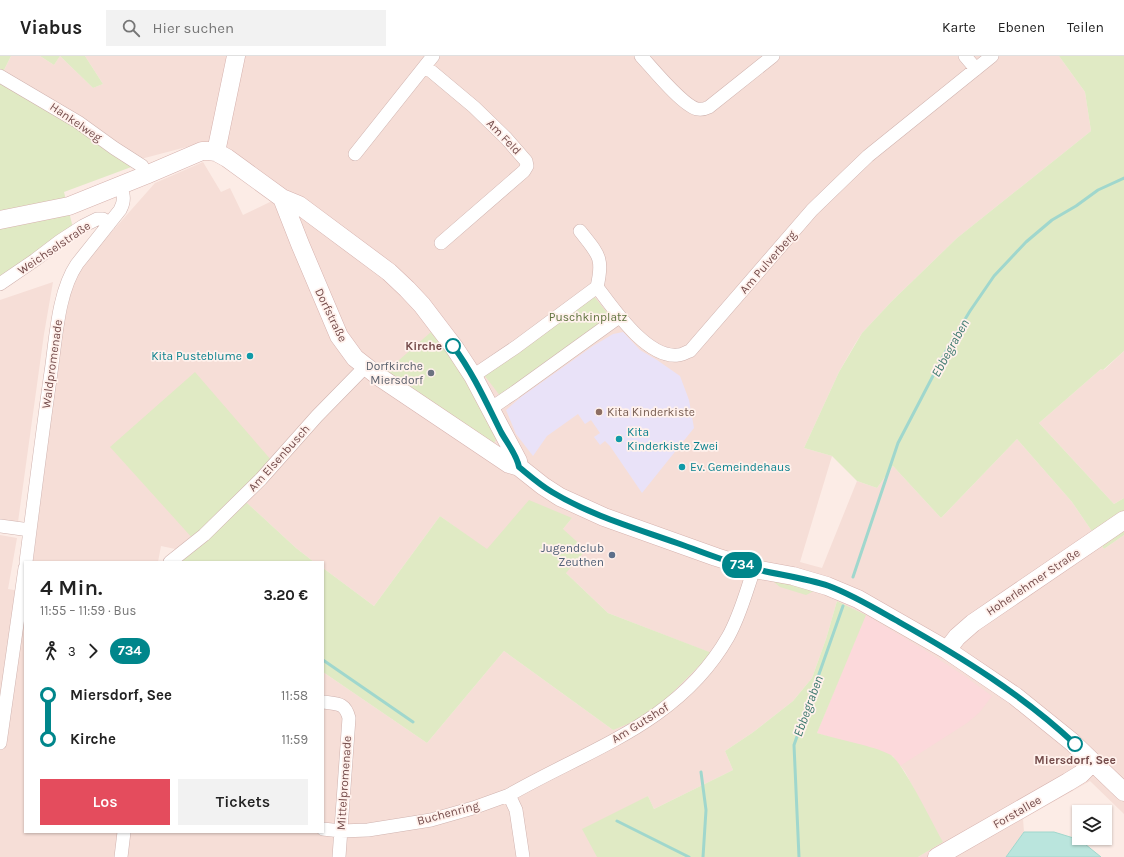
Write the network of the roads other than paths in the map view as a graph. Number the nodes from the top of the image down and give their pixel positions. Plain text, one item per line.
1 (236, 56) edge
2 (641, 56) edge
3 (773, 56) edge
4 (965, 56) edge
5 (992, 56) edge
6 (429, 61) edge
7 (976, 69) junction
8 (0, 76) edge
9 (216, 152) junction
10 (355, 154) dead end
11 (146, 175) junction
12 (120, 186) junction
13 (282, 198) junction
14 (0, 220) edge
15 (109, 224) junction
16 (580, 231) dead end
17 (441, 243) dead end
18 (0, 284) edge
19 (597, 287) junction
20 (619, 317) junction
21 (365, 367) junction
22 (474, 376) junction
23 (490, 409) junction
24 (519, 467) junction
25 (1123, 523) edge
26 (0, 526) edge
27 (30, 530) junction
28 (26, 561) edge
29 (171, 561) edge
30 (754, 569) junction
31 (24, 575) edge
32 (947, 650) junction
33 (324, 702) edge
34 (0, 743) edge
35 (1093, 762) junction
36 (1124, 792) edge
37 (509, 795) junction
38 (324, 829) edge
39 (341, 831) junction
40 (124, 833) edge
41 (121, 857) edge
42 (339, 857) edge
43 (523, 857) edge
44 (937, 857) edge

1 - 9 main road
2 - 3 street
4 - 7 street
5 - 7 street, Am Pulverberg
6 - 10 street, Am Feld
6 - 17 street, Am Feld
7 - 20 street, Am Pulverberg
8 - 11 street, Hankelweg
9 - 11 main road
9 - 13 main road, Dorfstraße
11 - 12 main road
12 - 14 main road
12 - 15 street, Waldpromenade
13 - 21 main road, Dorfstraße
13 - 22 main road, Dorfstraße
15 - 18 street, Weichselstraße
15 - 27 street, Waldpromenade
16 - 19 street
19 - 20 street, Am Pulverberg
19 - 22 street
20 - 23 street
21 - 24 main road, Dorfstraße
21 - 29 street, Am Elsenbusch
22 - 23 main road, Dorfstraße
23 - 24 main road, Dorfstraße
24 - 30 main road, Dorfstraße
25 - 32 main road, Hoherlehmer Straße
26 - 27 street
27 - 28 street, Waldpromenade
30 - 32 main road, Dorfstraße
30 - 37 street, Am Gutshof
31 - 34 street
32 - 35 main road, Dorfstraße
33 - 39 street, Mittelpromenade
35 - 36 main road, Dorfstraße
35 - 44 main road, Forstallee
37 - 39 street, Buchenring
37 - 43 street
38 - 39 street, Buchenring
39 - 42 street, Mittelpromenade
40 - 41 street

